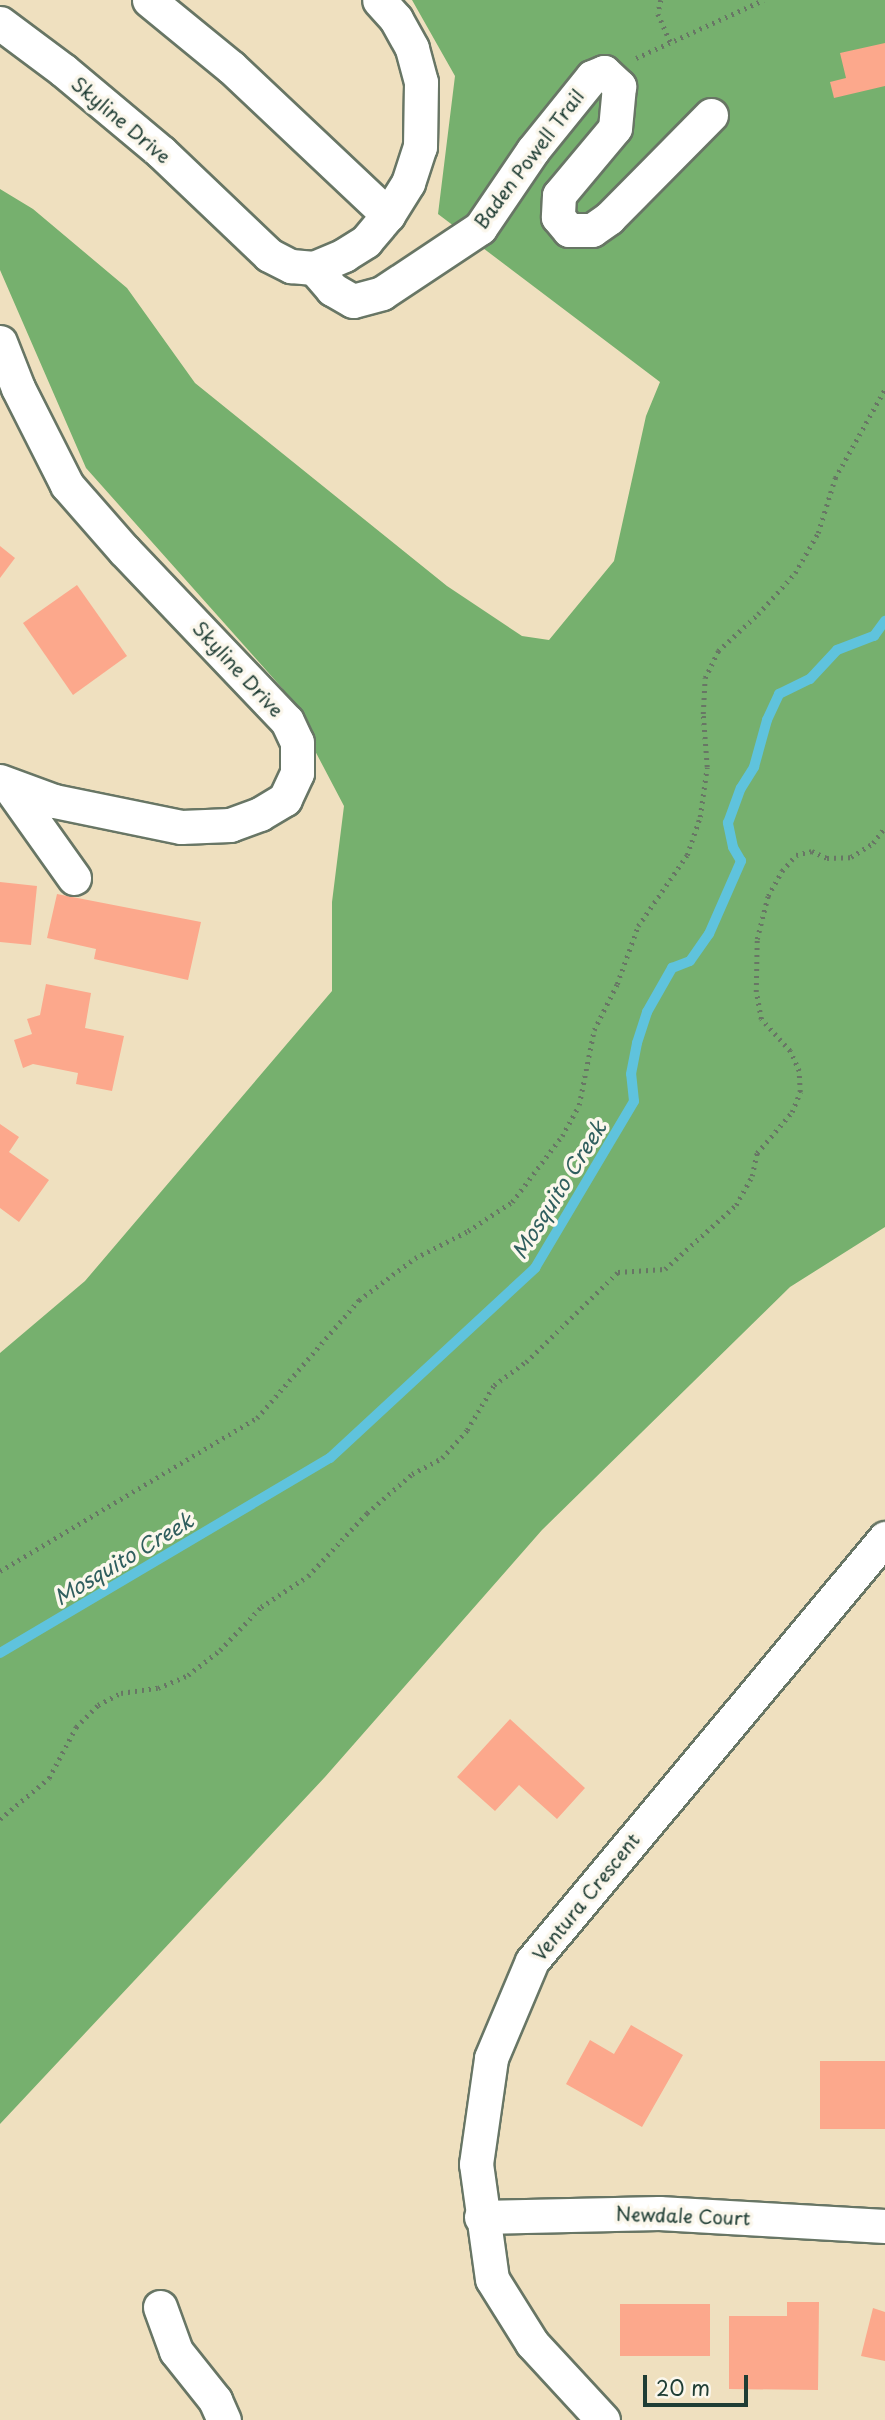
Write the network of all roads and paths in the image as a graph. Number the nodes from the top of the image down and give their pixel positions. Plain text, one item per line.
1 (149, 0) edge
2 (379, 0) edge
3 (661, 0) edge
4 (763, 0) edge
5 (0, 23) edge
6 (711, 115) dead end
7 (388, 215) junction
8 (314, 268) junction
9 (0, 342) edge
10 (885, 389) edge
11 (4, 783) edge
12 (885, 827) edge
13 (74, 878) dead end
14 (885, 1538) edge
15 (0, 1572) edge
16 (0, 1819) edge
17 (481, 2217) junction
18 (885, 2226) edge
19 (160, 2307) dead end
20 (224, 2420) edge
21 (603, 2420) edge

1 - 7 street
2 - 7 street
3 - 4 path
5 - 8 street, Skyline Drive
6 - 8 street, Baden Powell Trail
7 - 8 street
9 - 11 street, Skyline Drive
10 - 15 path
11 - 13 street
12 - 16 path
14 - 17 street, Ventura Crescent
17 - 18 street, Newdale Court
17 - 21 street, Ventura Crescent
19 - 20 street

